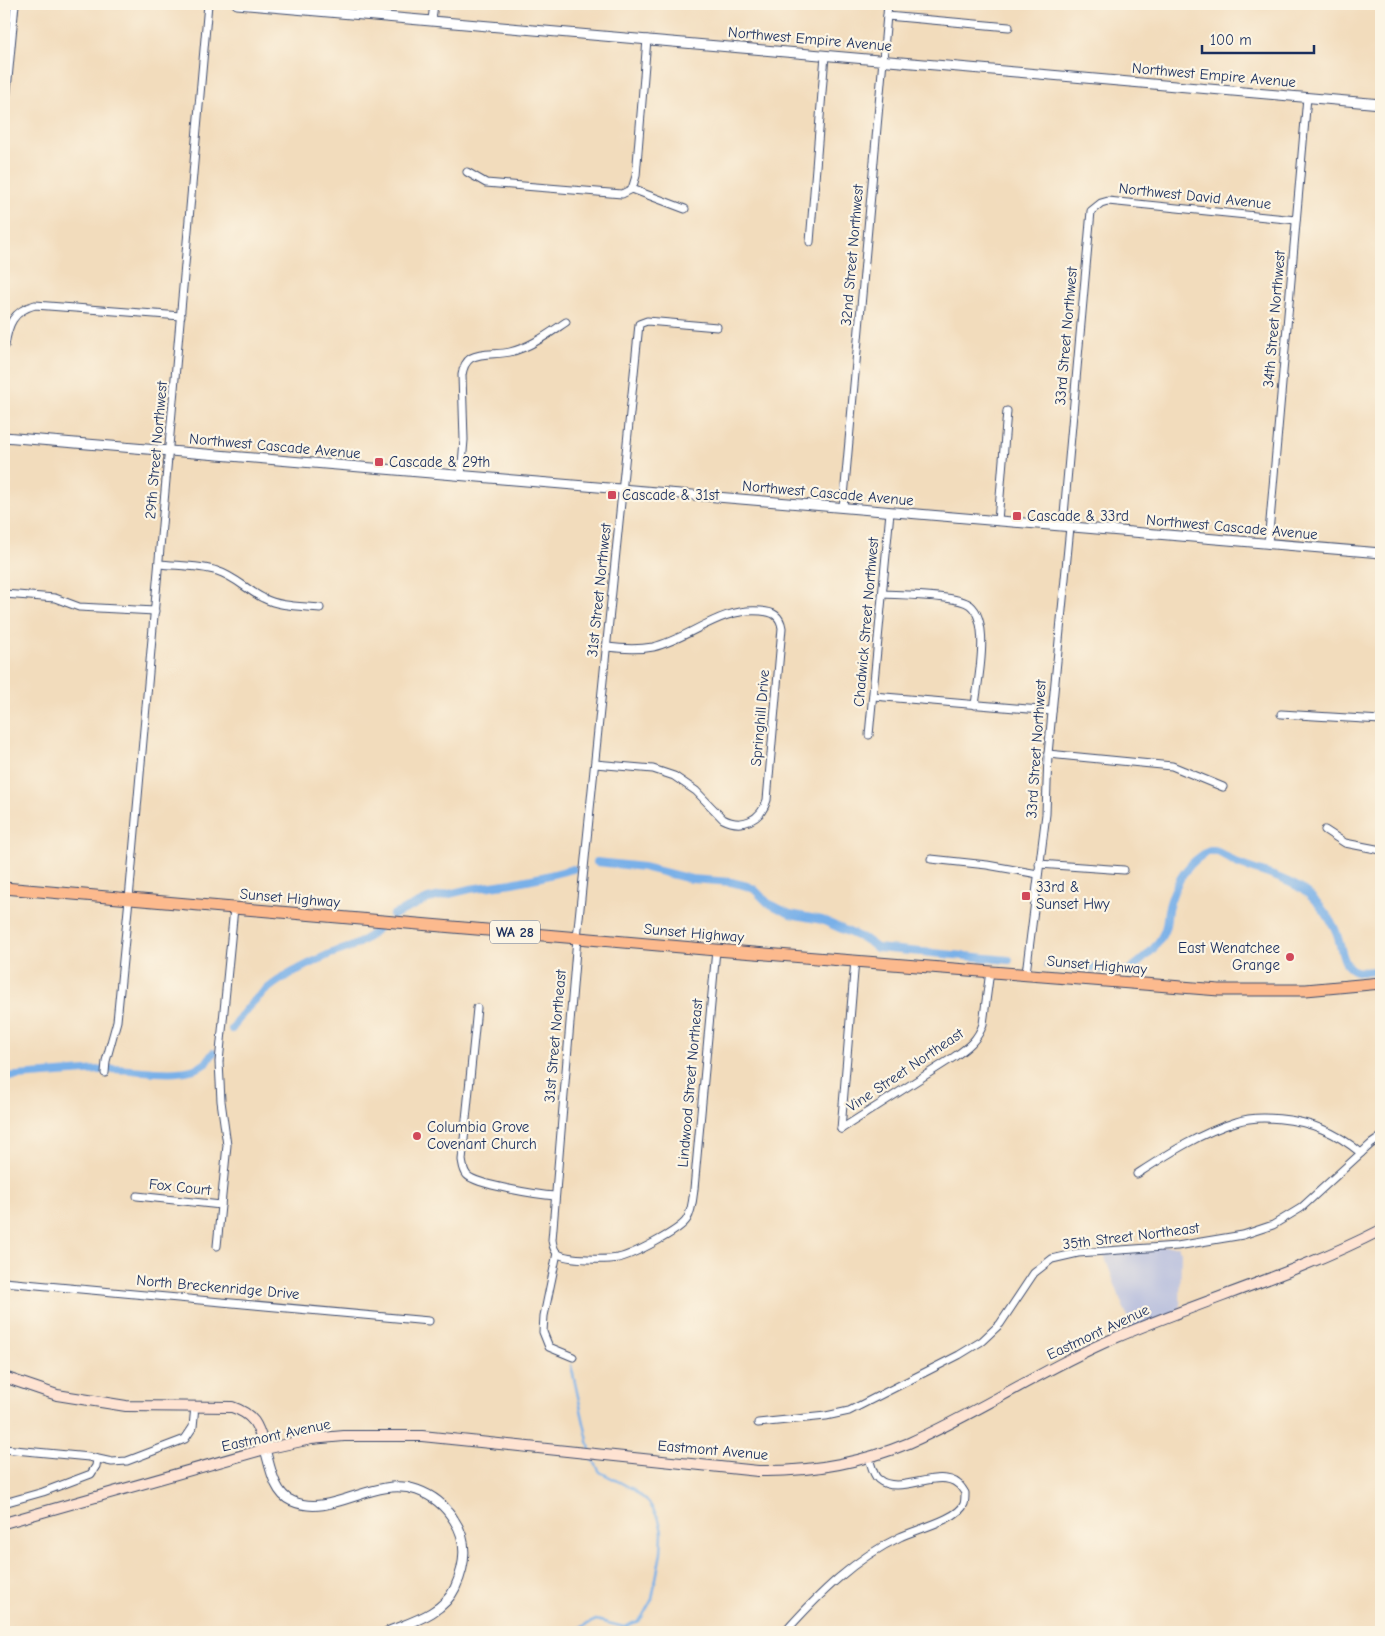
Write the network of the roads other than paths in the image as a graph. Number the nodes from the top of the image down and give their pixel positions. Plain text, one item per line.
1 (15, 4) edge
2 (208, 4) edge
3 (236, 4) edge
4 (434, 4) edge
5 (888, 4) edge
6 (887, 16) junction
7 (432, 20) junction
8 (1009, 27) dead end
9 (647, 39) junction
10 (825, 55) junction
11 (883, 59) junction
12 (1307, 97) junction
13 (1381, 104) edge
14 (4, 122) edge
15 (467, 172) dead end
16 (632, 189) junction
17 (1094, 208) joint
18 (685, 209) dead end
19 (1296, 220) junction
20 (810, 242) dead end
21 (181, 316) junction
22 (566, 322) dead end
23 (717, 327) dead end
24 (5, 346) edge
25 (1007, 411) dead end
26 (4, 437) edge
27 (170, 451) junction
28 (461, 476) junction
29 (622, 489) junction
30 (843, 508) junction
31 (890, 512) junction
32 (998, 521) junction
33 (1066, 527) junction
34 (1268, 544) junction
35 (1381, 553) edge
36 (159, 564) junction
37 (4, 594) edge
38 (883, 594) junction
39 (320, 608) dead end
40 (155, 611) junction
41 (607, 647) junction
42 (873, 696) junction
43 (975, 705) junction
44 (1052, 711) junction
45 (1281, 714) dead end
46 (1381, 720) edge
47 (869, 735) dead end
48 (1048, 754) junction
49 (595, 764) junction
50 (1223, 787) dead end
51 (1325, 830) dead end
52 (1381, 850) edge
53 (931, 859) dead end
54 (1039, 864) junction
55 (1124, 870) dead end
56 (1038, 874) junction
57 (4, 888) edge
58 (129, 899) junction
59 (234, 908) junction
60 (577, 938) junction
61 (716, 950) junction
62 (855, 960) junction
63 (990, 971) junction
64 (1026, 973) junction
65 (1381, 983) edge
66 (477, 1008) dead end
67 (106, 1073) dead end
68 (1381, 1137) edge
69 (1361, 1153) junction
70 (1137, 1174) dead end
71 (136, 1196) dead end
72 (555, 1196) junction
73 (221, 1205) junction
74 (1381, 1230) edge
75 (217, 1246) dead end
76 (557, 1253) junction
77 (4, 1282) edge
78 (430, 1321) dead end
79 (573, 1357) dead end
80 (4, 1376) edge
81 (195, 1406) junction
82 (758, 1422) dead end
83 (4, 1449) edge
84 (265, 1449) junction
85 (869, 1458) junction
86 (97, 1459) junction
87 (4, 1503) edge
88 (4, 1523) edge
89 (387, 1632) edge
90 (786, 1632) edge

1 - 14 street
2 - 21 street, 29th Street Northwest
3 - 7 street, Northwest Empire Avenue
4 - 7 street
5 - 6 street, 32nd Street Northwest
6 - 8 street
6 - 11 street, 32nd Street Northwest
7 - 9 street, Northwest Empire Avenue
9 - 10 street, Northwest Empire Avenue
9 - 16 street
10 - 11 street, Northwest Empire Avenue
10 - 20 street
11 - 12 street, Northwest Empire Avenue
11 - 30 street, 32nd Street Northwest
12 - 13 street, Northwest Empire Avenue
12 - 19 street, 34th Street Northwest
15 - 16 street
16 - 18 street
17 - 19 street, Northwest David Avenue
17 - 33 street, 33rd Street Northwest
19 - 34 street, 34th Street Northwest
21 - 24 street
21 - 27 street, 29th Street Northwest
22 - 28 street
23 - 29 street, 31st Street Northwest
25 - 32 street
26 - 27 street, Northwest Cascade Avenue
27 - 28 street, Northwest Cascade Avenue
27 - 36 street, 29th Street Northwest
28 - 29 street, Northwest Cascade Avenue
29 - 30 street, Northwest Cascade Avenue
29 - 41 street, 31st Street Northwest
30 - 31 street, Northwest Cascade Avenue
31 - 32 street, Northwest Cascade Avenue
31 - 38 street, Chadwick Street Northwest
32 - 33 street, Northwest Cascade Avenue
33 - 34 street, Northwest Cascade Avenue
33 - 44 street, 33rd Street Northwest
34 - 35 street, Northwest Cascade Avenue
36 - 39 street
36 - 40 street, 29th Street Northwest
37 - 40 street
38 - 42 street, Chadwick Street Northwest
38 - 43 street
40 - 58 street, 29th Street Northwest
41 - 49 street, 31st Street Northwest
41 - 49 street, Springhill Drive
42 - 43 street
42 - 47 street, Chadwick Street Northwest
43 - 44 street
44 - 48 street, 33rd Street Northwest
45 - 46 street
48 - 50 street
48 - 54 street, 33rd Street Northwest
49 - 60 street, 31st Street Northwest
51 - 52 street
53 - 56 street
54 - 55 street
54 - 56 street, 33rd Street Northwest
56 - 64 street, 33rd Street Northwest
57 - 58 highway, Sunset Highway / WA 28
58 - 59 highway, Sunset Highway / WA 28
58 - 67 street, 29th Street Northwest
59 - 60 highway, Sunset Highway / WA 28
59 - 73 street
60 - 61 highway, Sunset Highway / WA 28
60 - 72 street, 31st Street Northeast
61 - 62 highway, Sunset Highway / WA 28
61 - 76 street, Lindwood Street Northeast
62 - 63 highway, Sunset Highway / WA 28
62 - 63 street, Vine Street Northeast
63 - 64 highway, Sunset Highway / WA 28
64 - 65 highway, Sunset Highway / WA 28
66 - 72 street
68 - 69 street, 35th Street Northeast
69 - 70 street
69 - 82 street, 35th Street Northeast
71 - 73 street, Fox Court
72 - 76 street
73 - 75 street
74 - 85 main road, Eastmont Avenue
76 - 79 street
77 - 78 street, North Breckenridge Drive
80 - 81 main road
81 - 84 main road
81 - 86 street
83 - 86 street
84 - 85 main road, Eastmont Avenue
84 - 88 main road, Eastmont Avenue
84 - 89 street
85 - 90 street
86 - 87 street

